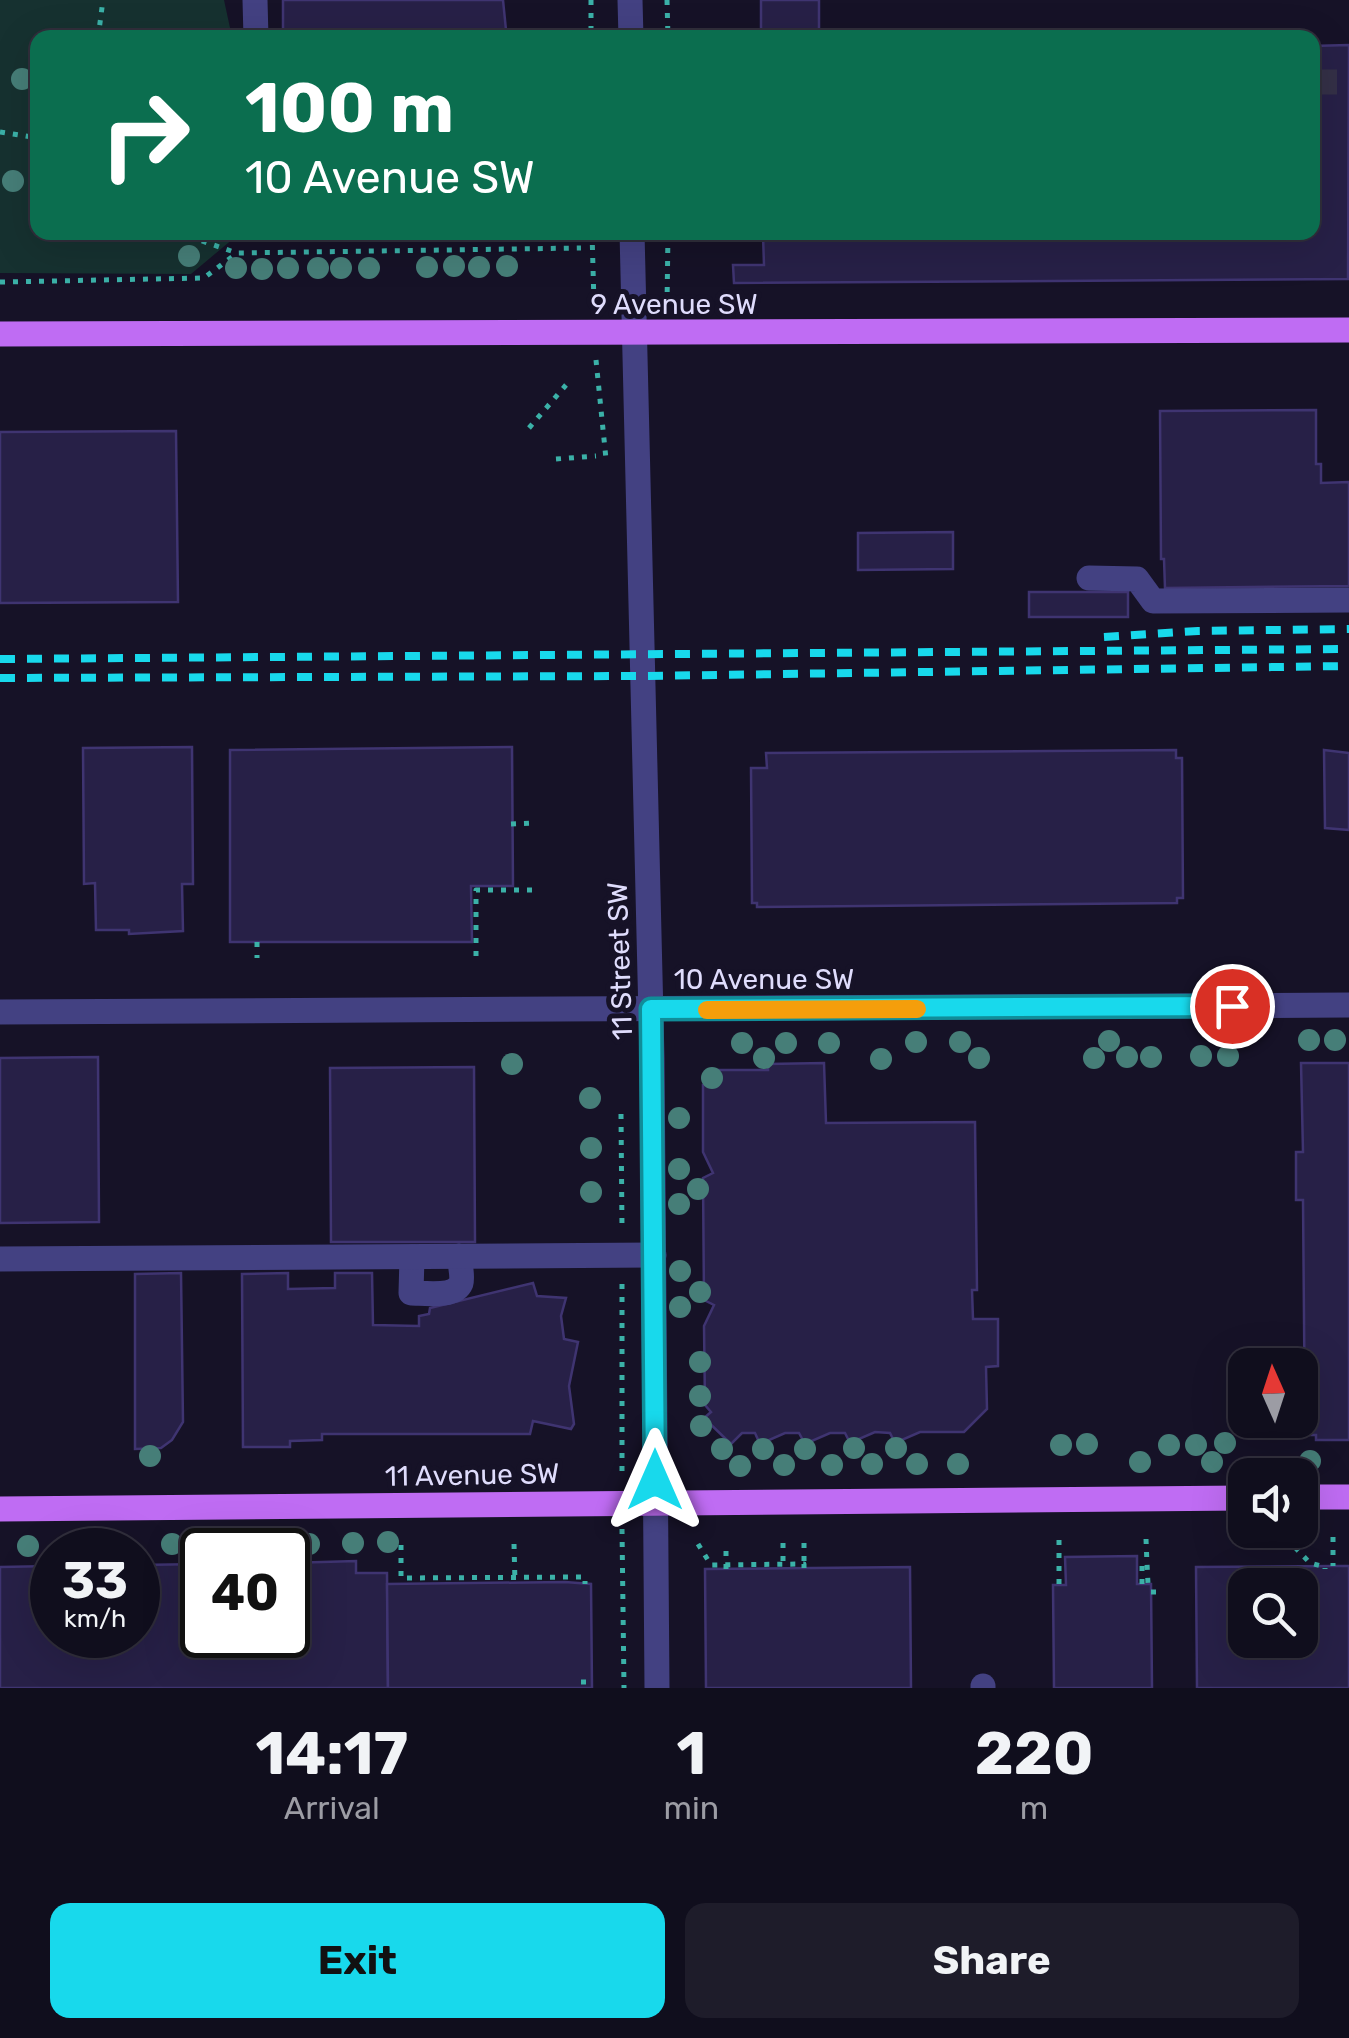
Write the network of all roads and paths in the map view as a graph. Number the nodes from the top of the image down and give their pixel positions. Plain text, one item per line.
1 (103, 0) edge
2 (255, 0) edge
3 (590, 0) edge
4 (630, 0) edge
5 (667, 0) edge
6 (99, 30) edge
7 (256, 30) edge
8 (591, 30) edge
9 (630, 30) edge
10 (668, 30) edge
11 (0, 132) edge
12 (30, 137) edge
13 (199, 240) edge
14 (592, 240) edge
15 (632, 240) edge
16 (668, 240) edge
17 (581, 248) dead end
18 (238, 253) junction
19 (592, 275) dead end
20 (668, 276) dead end
21 (0, 282) edge
22 (1349, 330) edge
23 (0, 334) edge
24 (633, 335) junction
25 (566, 385) dead end
26 (528, 428) dead end
27 (596, 456) dead end
28 (556, 459) dead end
29 (1089, 578) dead end
30 (1349, 600) edge
31 (510, 824) dead end
32 (534, 824) dead end
33 (534, 890) dead end
34 (257, 942) dead end
35 (476, 956) dead end
36 (257, 958) dead end
37 (1349, 1005) edge
38 (651, 1009) junction
39 (0, 1012) edge
40 (654, 1255) junction
41 (460, 1256) junction
42 (412, 1257) junction
43 (0, 1259) edge
44 (1349, 1497) edge
45 (1228, 1498) edge
46 (1318, 1498) edge
47 (655, 1504) junction
48 (0, 1509) edge
49 (1333, 1537) dead end
50 (1146, 1539) dead end
51 (1059, 1540) dead end
52 (622, 1543) dead end
53 (783, 1543) dead end
54 (804, 1543) dead end
55 (514, 1544) dead end
56 (698, 1544) dead end
57 (726, 1544) dead end
58 (400, 1545) dead end
59 (1296, 1548) edge
60 (783, 1566) junction
61 (1333, 1566) dead end
62 (726, 1567) junction
63 (1324, 1568) dead end
64 (515, 1580) junction
65 (585, 1584) dead end
66 (1145, 1584) dead end
67 (1060, 1585) dead end
68 (1151, 1592) dead end
69 (1163, 1592) dead end
70 (624, 1688) edge
71 (657, 1688) edge

1 - 6 path
2 - 7 street
3 - 8 path
4 - 9 street
5 - 10 path
11 - 12 path
13 - 18 path
14 - 19 path
15 - 24 street, 11 Street SW
16 - 20 path
17 - 18 path
18 - 21 path
22 - 24 main road, 9 Avenue SW
23 - 24 main road, 9 Avenue SW
24 - 38 street, 11 Street SW
25 - 26 path
27 - 28 path
29 - 30 street
31 - 32 path
33 - 35 path
34 - 36 path
37 - 38 street, 10 Avenue SW
38 - 39 street, 10 Avenue SW
38 - 40 street, 11 Street SW
40 - 41 street
40 - 47 street, 11 Street SW
41 - 42 street
41 - 42 street
42 - 43 street
44 - 46 main road
45 - 47 main road, 11 Avenue SW
47 - 48 main road, 11 Avenue SW
47 - 71 street, 11 Street SW
49 - 61 path
50 - 66 path
51 - 67 path
52 - 70 path
53 - 60 path
54 - 60 path
55 - 64 path
56 - 62 path
57 - 62 path
58 - 64 path
59 - 63 path
60 - 62 path
64 - 65 path
68 - 69 path

